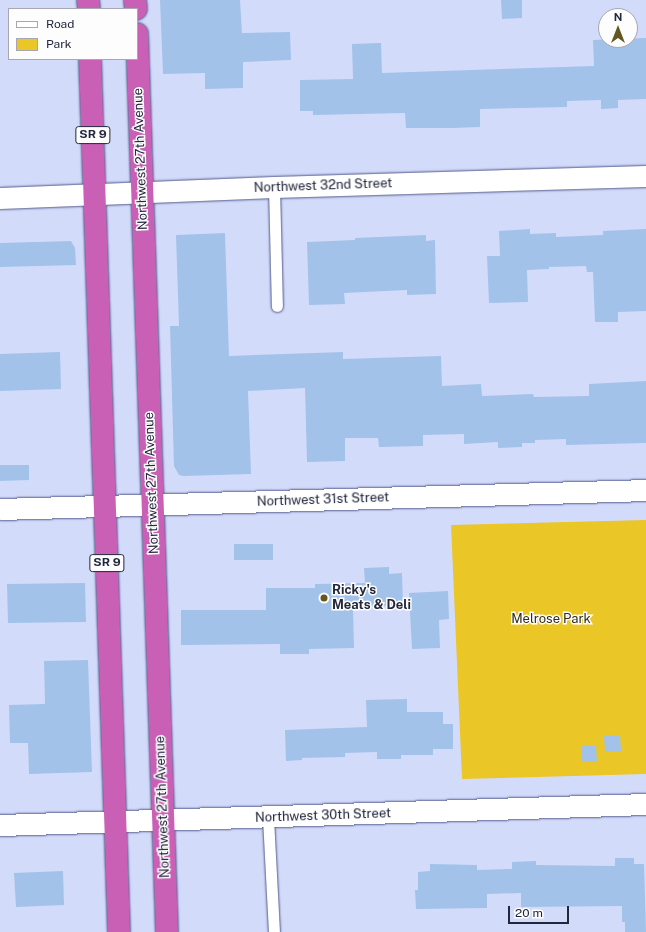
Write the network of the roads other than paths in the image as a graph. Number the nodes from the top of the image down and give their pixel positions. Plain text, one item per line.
1 (90, 60) edge
2 (138, 60) edge
3 (646, 176) edge
4 (274, 187) junction
5 (143, 192) junction
6 (95, 194) junction
7 (0, 198) edge
8 (276, 306) dead end
9 (646, 490) edge
10 (152, 505) junction
11 (105, 506) junction
12 (0, 509) edge
13 (646, 804) edge
14 (268, 818) junction
15 (163, 821) junction
16 (115, 822) junction
17 (0, 825) edge
18 (119, 932) edge
19 (167, 932) edge
20 (274, 932) edge

1 - 6 highway, SR 9
2 - 5 highway, Northwest 27th Avenue
3 - 4 street, Northwest 32nd Street
4 - 5 street, Northwest 32nd Street
4 - 8 lane
5 - 6 street, Northwest 32nd Street
5 - 10 highway, Northwest 27th Avenue
6 - 7 street, Northwest 32nd Street
6 - 11 highway, SR 9
9 - 10 street, Northwest 31st Street
10 - 11 street, Northwest 31st Street
10 - 15 highway, Northwest 27th Avenue
11 - 12 street, Northwest 31st Street
11 - 16 highway, SR 9
13 - 14 street, Northwest 30th Street
14 - 15 street, Northwest 30th Street
14 - 20 lane
15 - 16 street, Northwest 30th Street
15 - 19 highway, Northwest 27th Avenue
16 - 17 street, Northwest 30th Street
16 - 18 highway, SR 9

